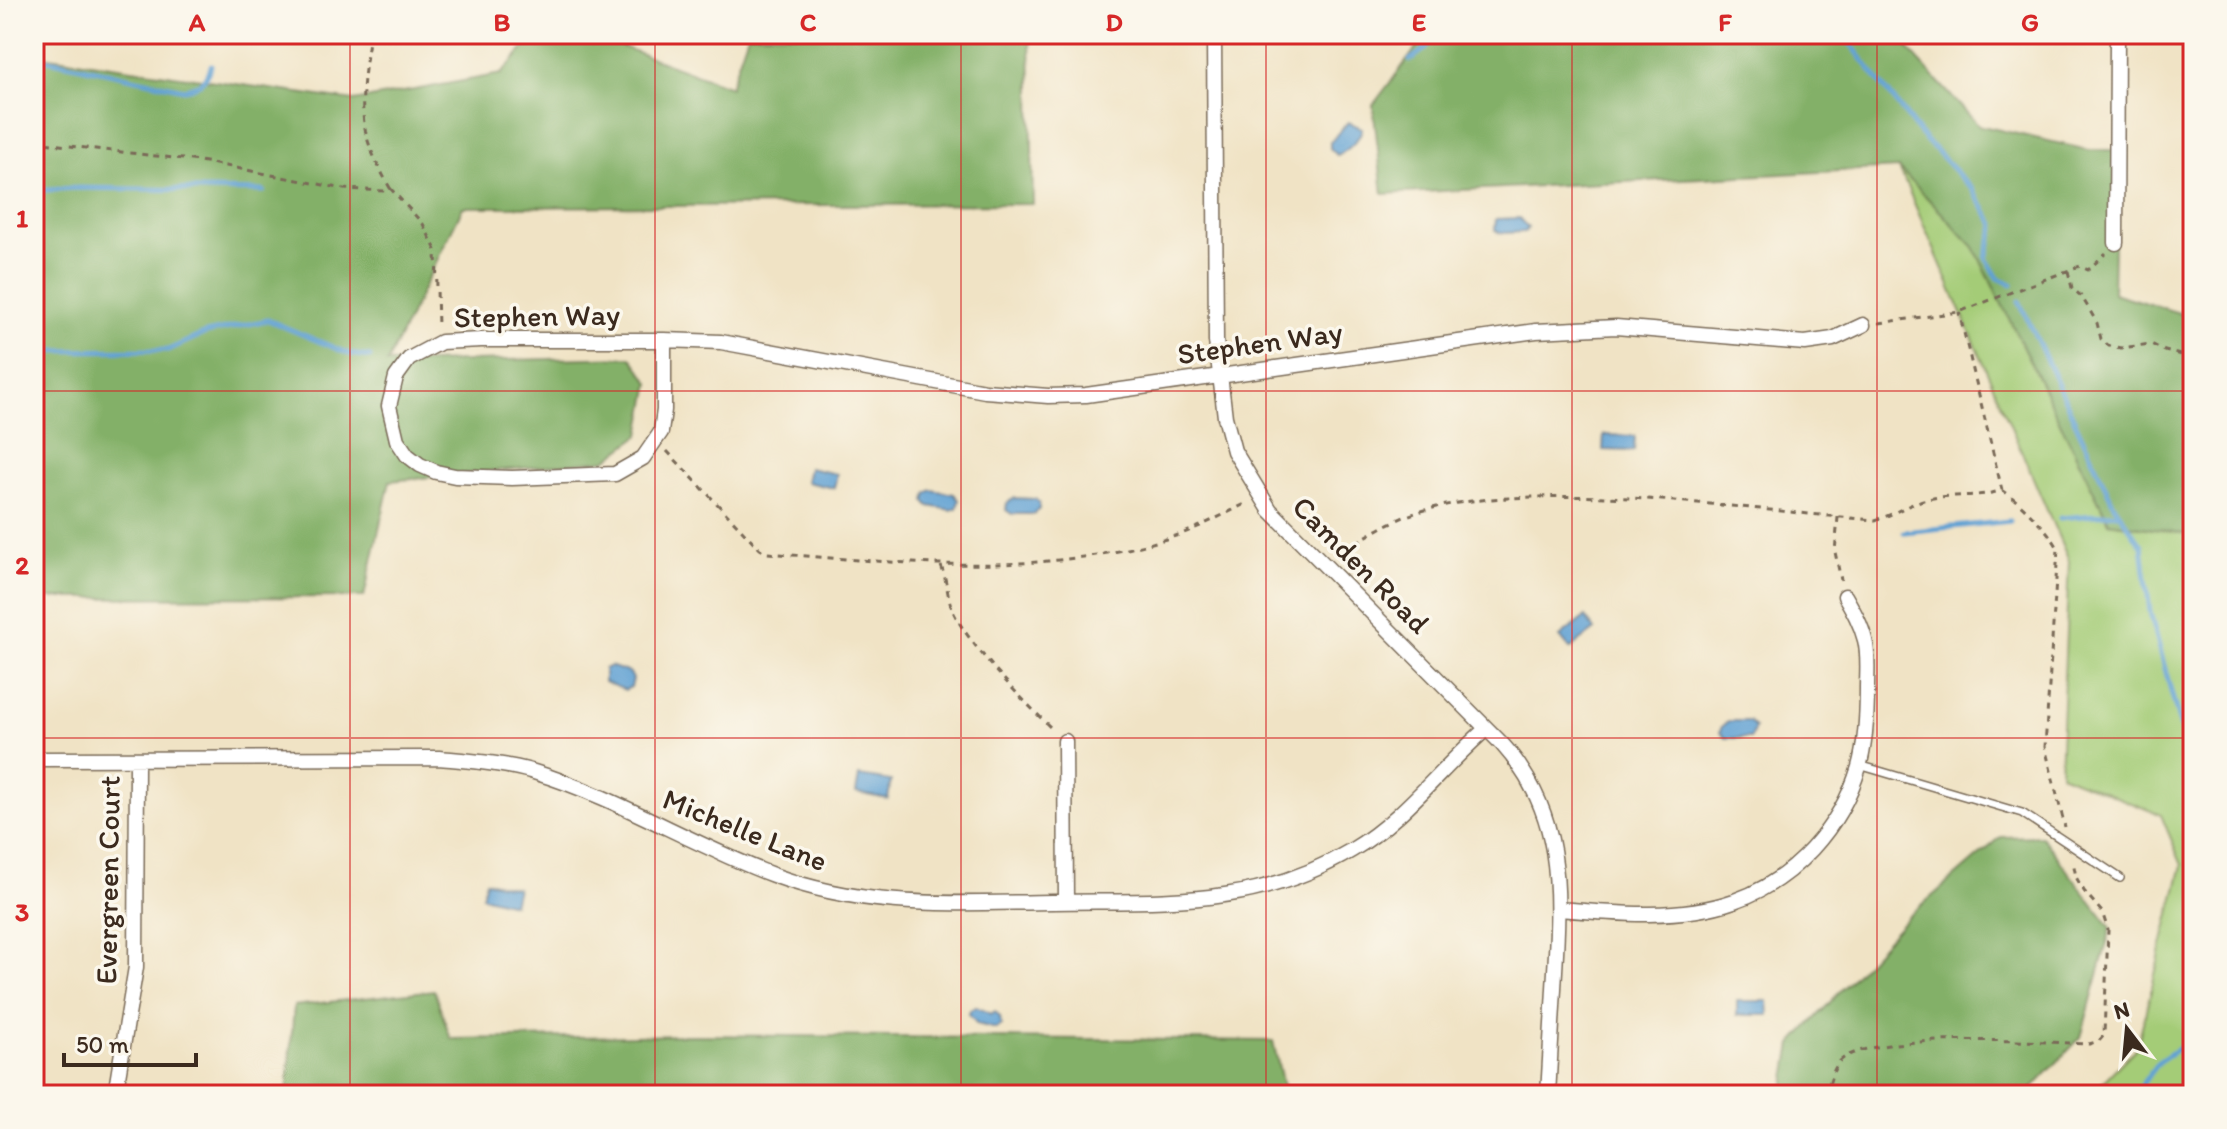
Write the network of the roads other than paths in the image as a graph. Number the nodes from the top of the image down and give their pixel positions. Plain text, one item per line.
1 (1214, 34) edge
2 (2117, 34) edge
3 (2116, 243) road end
4 (1863, 325) road end
5 (664, 340) junction
6 (1219, 376) junction
7 (1845, 596) road end
8 (1486, 729) junction
9 (1065, 741) road end
10 (34, 759) edge
11 (137, 761) junction
12 (1859, 765) junction
13 (2120, 878) dead end
14 (1066, 901) junction
15 (1559, 909) junction
16 (115, 1095) edge
17 (1548, 1095) edge

1 - 6 street, Camden Road
2 - 3 street
4 - 6 street, Stephen Way
5 - 5 street, Stephen Way
5 - 6 street, Stephen Way
6 - 8 street, Camden Road
7 - 12 street
8 - 14 street, Michelle Lane
8 - 15 street, Camden Road
9 - 14 street
10 - 11 street, Michelle Lane
11 - 14 street, Michelle Lane
11 - 16 street, Evergreen Court
12 - 13 lane
12 - 15 street
15 - 17 street, Camden Road

